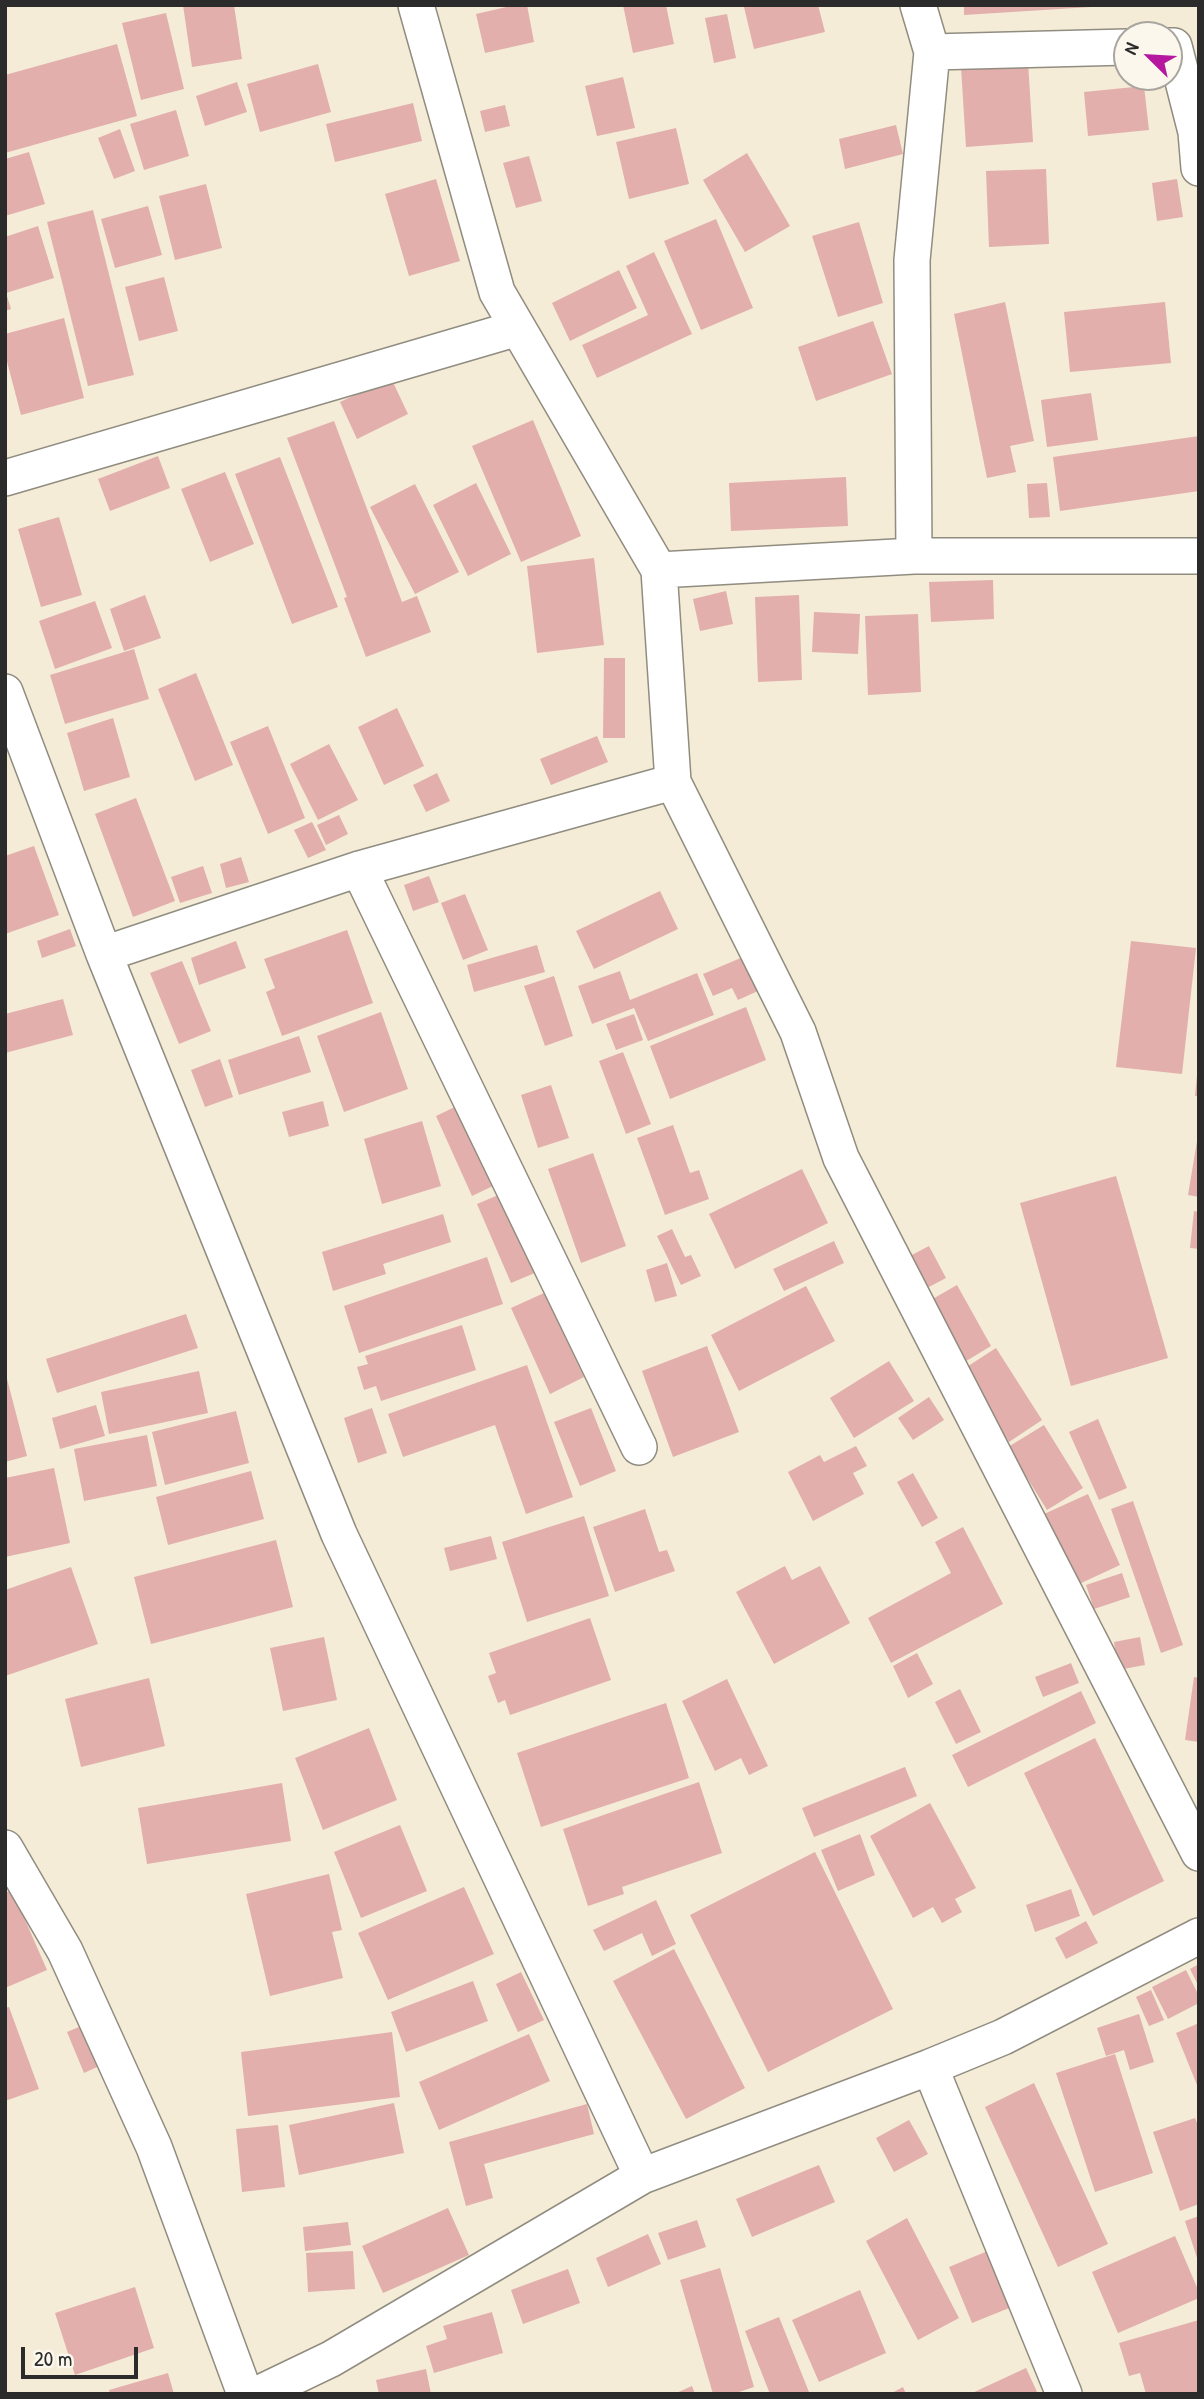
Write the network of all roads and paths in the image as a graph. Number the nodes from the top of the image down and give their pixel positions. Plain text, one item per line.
1 (416, 5) edge
2 (918, 5) edge
3 (1113, 47) edge
4 (932, 52) junction
5 (1183, 81) edge
6 (1199, 168) edge
7 (518, 328) junction
8 (5, 478) edge
9 (914, 556) junction
10 (1199, 556) edge
11 (659, 570) junction
12 (6, 699) edge
13 (673, 782) junction
14 (359, 869) junction
15 (104, 954) junction
16 (639, 1447) dead end
17 (5, 1848) edge
18 (1199, 1853) edge
19 (1199, 1936) edge
20 (929, 2067) junction
21 (642, 2176) junction
22 (245, 2394) edge
23 (258, 2394) edge
24 (1064, 2394) edge

1 - 7 street
2 - 4 street
3 - 4 street
4 - 9 street
5 - 6 street
7 - 8 street
7 - 11 street
9 - 10 street
9 - 11 street
11 - 13 street
12 - 15 street
13 - 14 street
13 - 18 street
14 - 15 street
14 - 16 street
15 - 21 street
17 - 22 street
19 - 20 street
20 - 21 street
20 - 24 street
21 - 23 street

